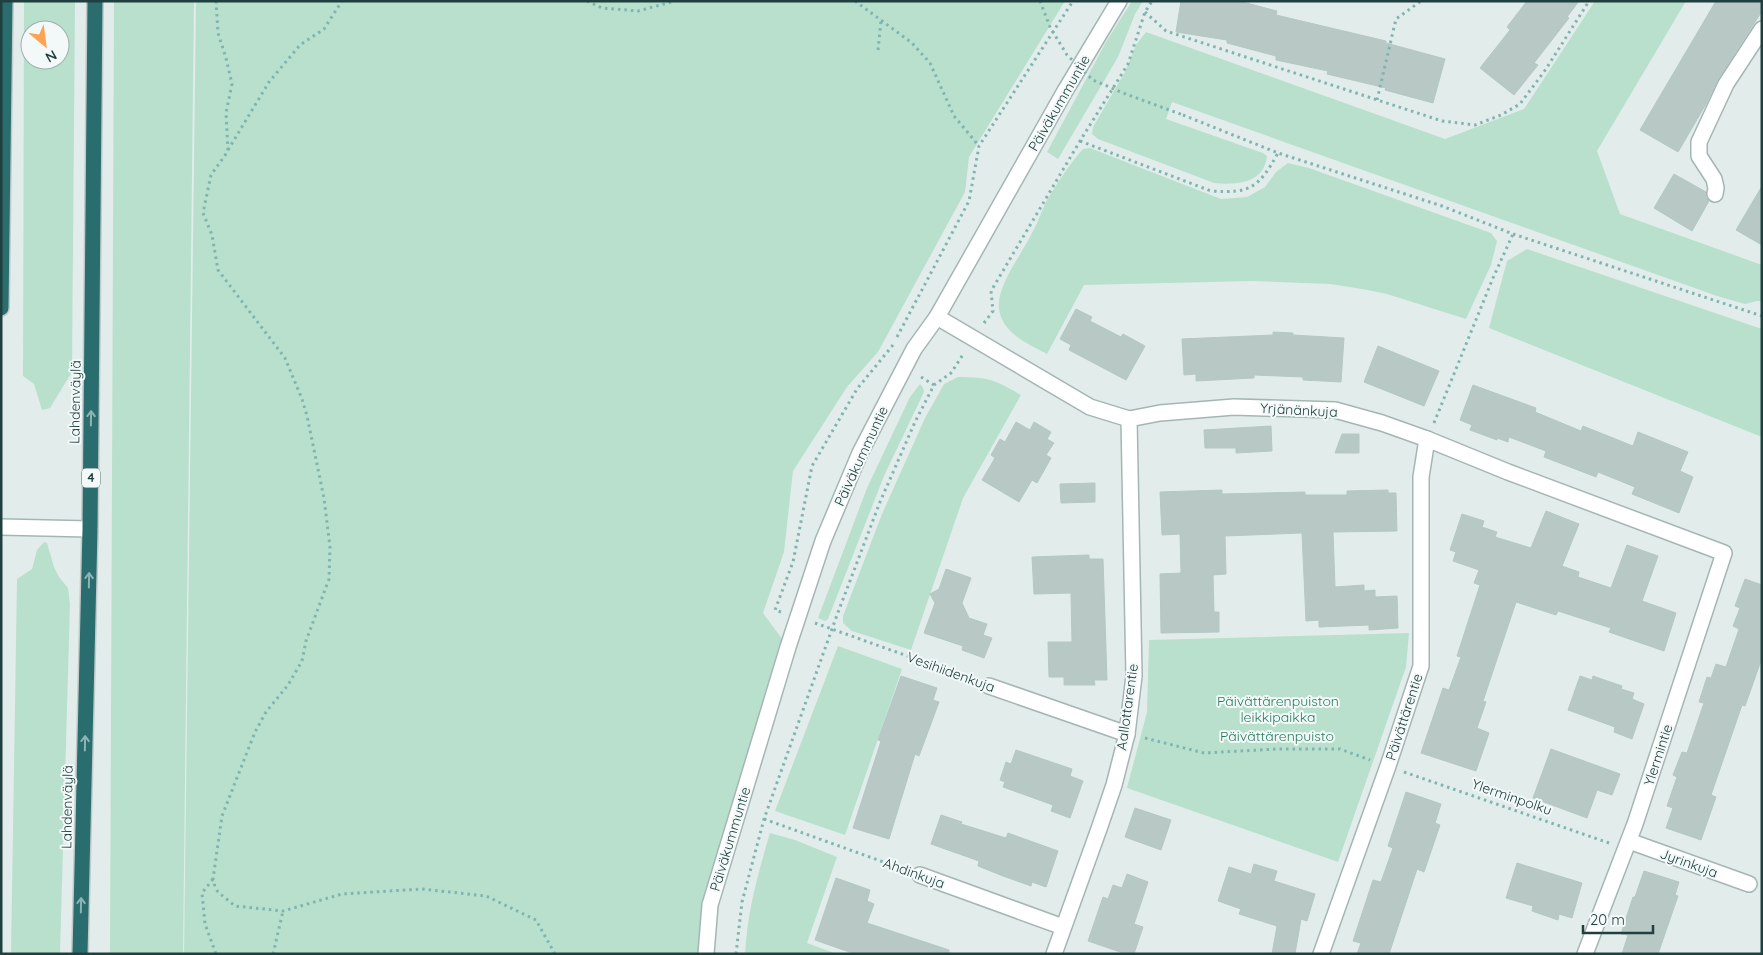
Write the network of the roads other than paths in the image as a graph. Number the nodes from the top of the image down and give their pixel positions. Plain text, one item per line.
1 (5, 1) edge
2 (95, 1) edge
3 (1119, 1) edge
4 (1762, 29) edge
5 (1715, 194) dead end
6 (1, 308) edge
7 (936, 317) junction
8 (1129, 419) junction
9 (1427, 439) junction
10 (1, 527) edge
11 (90, 529) junction
12 (1724, 553) joint
13 (989, 686) road end
14 (1127, 734) junction
15 (1629, 842) junction
16 (920, 875) road end
17 (1749, 884) dead end
18 (1064, 927) junction
19 (80, 954) edge
20 (706, 954) edge
21 (1054, 954) edge
22 (1320, 954) edge
23 (1585, 954) edge

1 - 6 highway
11 -> 2 highway, Lahdenväylä / 4
3 - 7 street, Päiväkummuntie
4 - 5 street
7 - 8 street, Yrjänänkuja
7 - 20 street, Päiväkummuntie
8 - 9 street, Yrjänänkuja
8 - 14 street, Aallottarentie
9 - 12 street, Yrjänänkuja
9 - 22 street, Päivättärentie
10 - 11 street
19 -> 11 highway, Lahdenväylä / 4
12 - 15 street, Ylermintie
13 - 14 street, Vesihiidenkuja
14 - 18 street, Aallottarentie
15 - 17 street, Jyrinkuja
15 - 23 street, Ylermintie
16 - 18 street, Ahdinkuja
18 - 21 street, Aallottarentie

